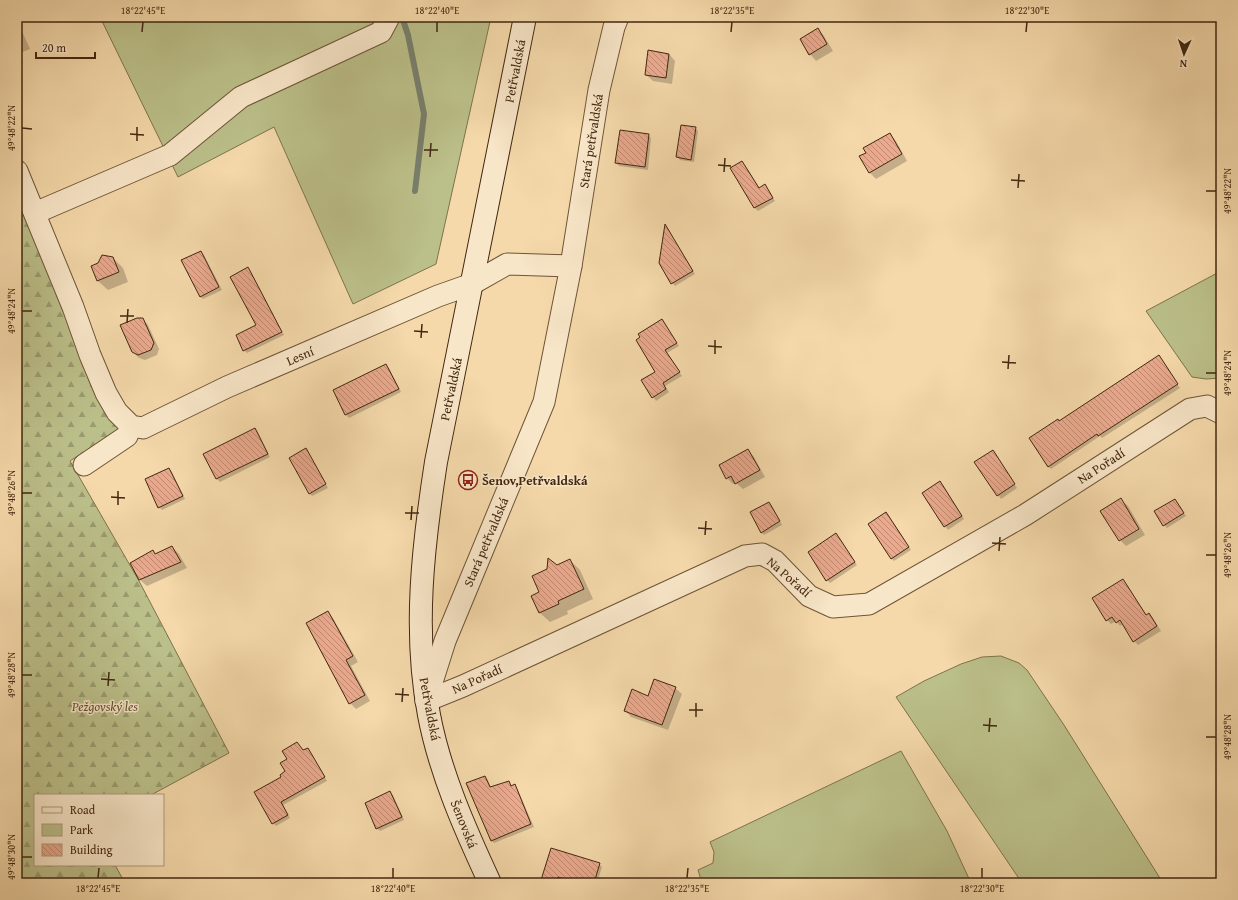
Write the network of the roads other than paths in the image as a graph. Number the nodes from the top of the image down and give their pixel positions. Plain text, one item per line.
1 (389, 17) edge
2 (525, 17) edge
3 (618, 17) edge
4 (17, 170) edge
5 (35, 213) junction
6 (571, 266) junction
7 (472, 284) junction
8 (1221, 413) edge
9 (131, 426) junction
10 (84, 465) dead end
11 (426, 701) junction
12 (442, 763) joint
13 (490, 883) edge

1 - 5 street
2 - 7 main road, Petřvaldská
3 - 6 street, Stará petřvaldská
4 - 5 street
5 - 9 street
6 - 7 street
6 - 11 street, Stará petřvaldská
7 - 9 street, Lesní
7 - 11 main road, Petřvaldská
8 - 11 street, Na Pořadí
9 - 10 street
11 - 12 main road, Petřvaldská
12 - 13 main road, Šenovská

